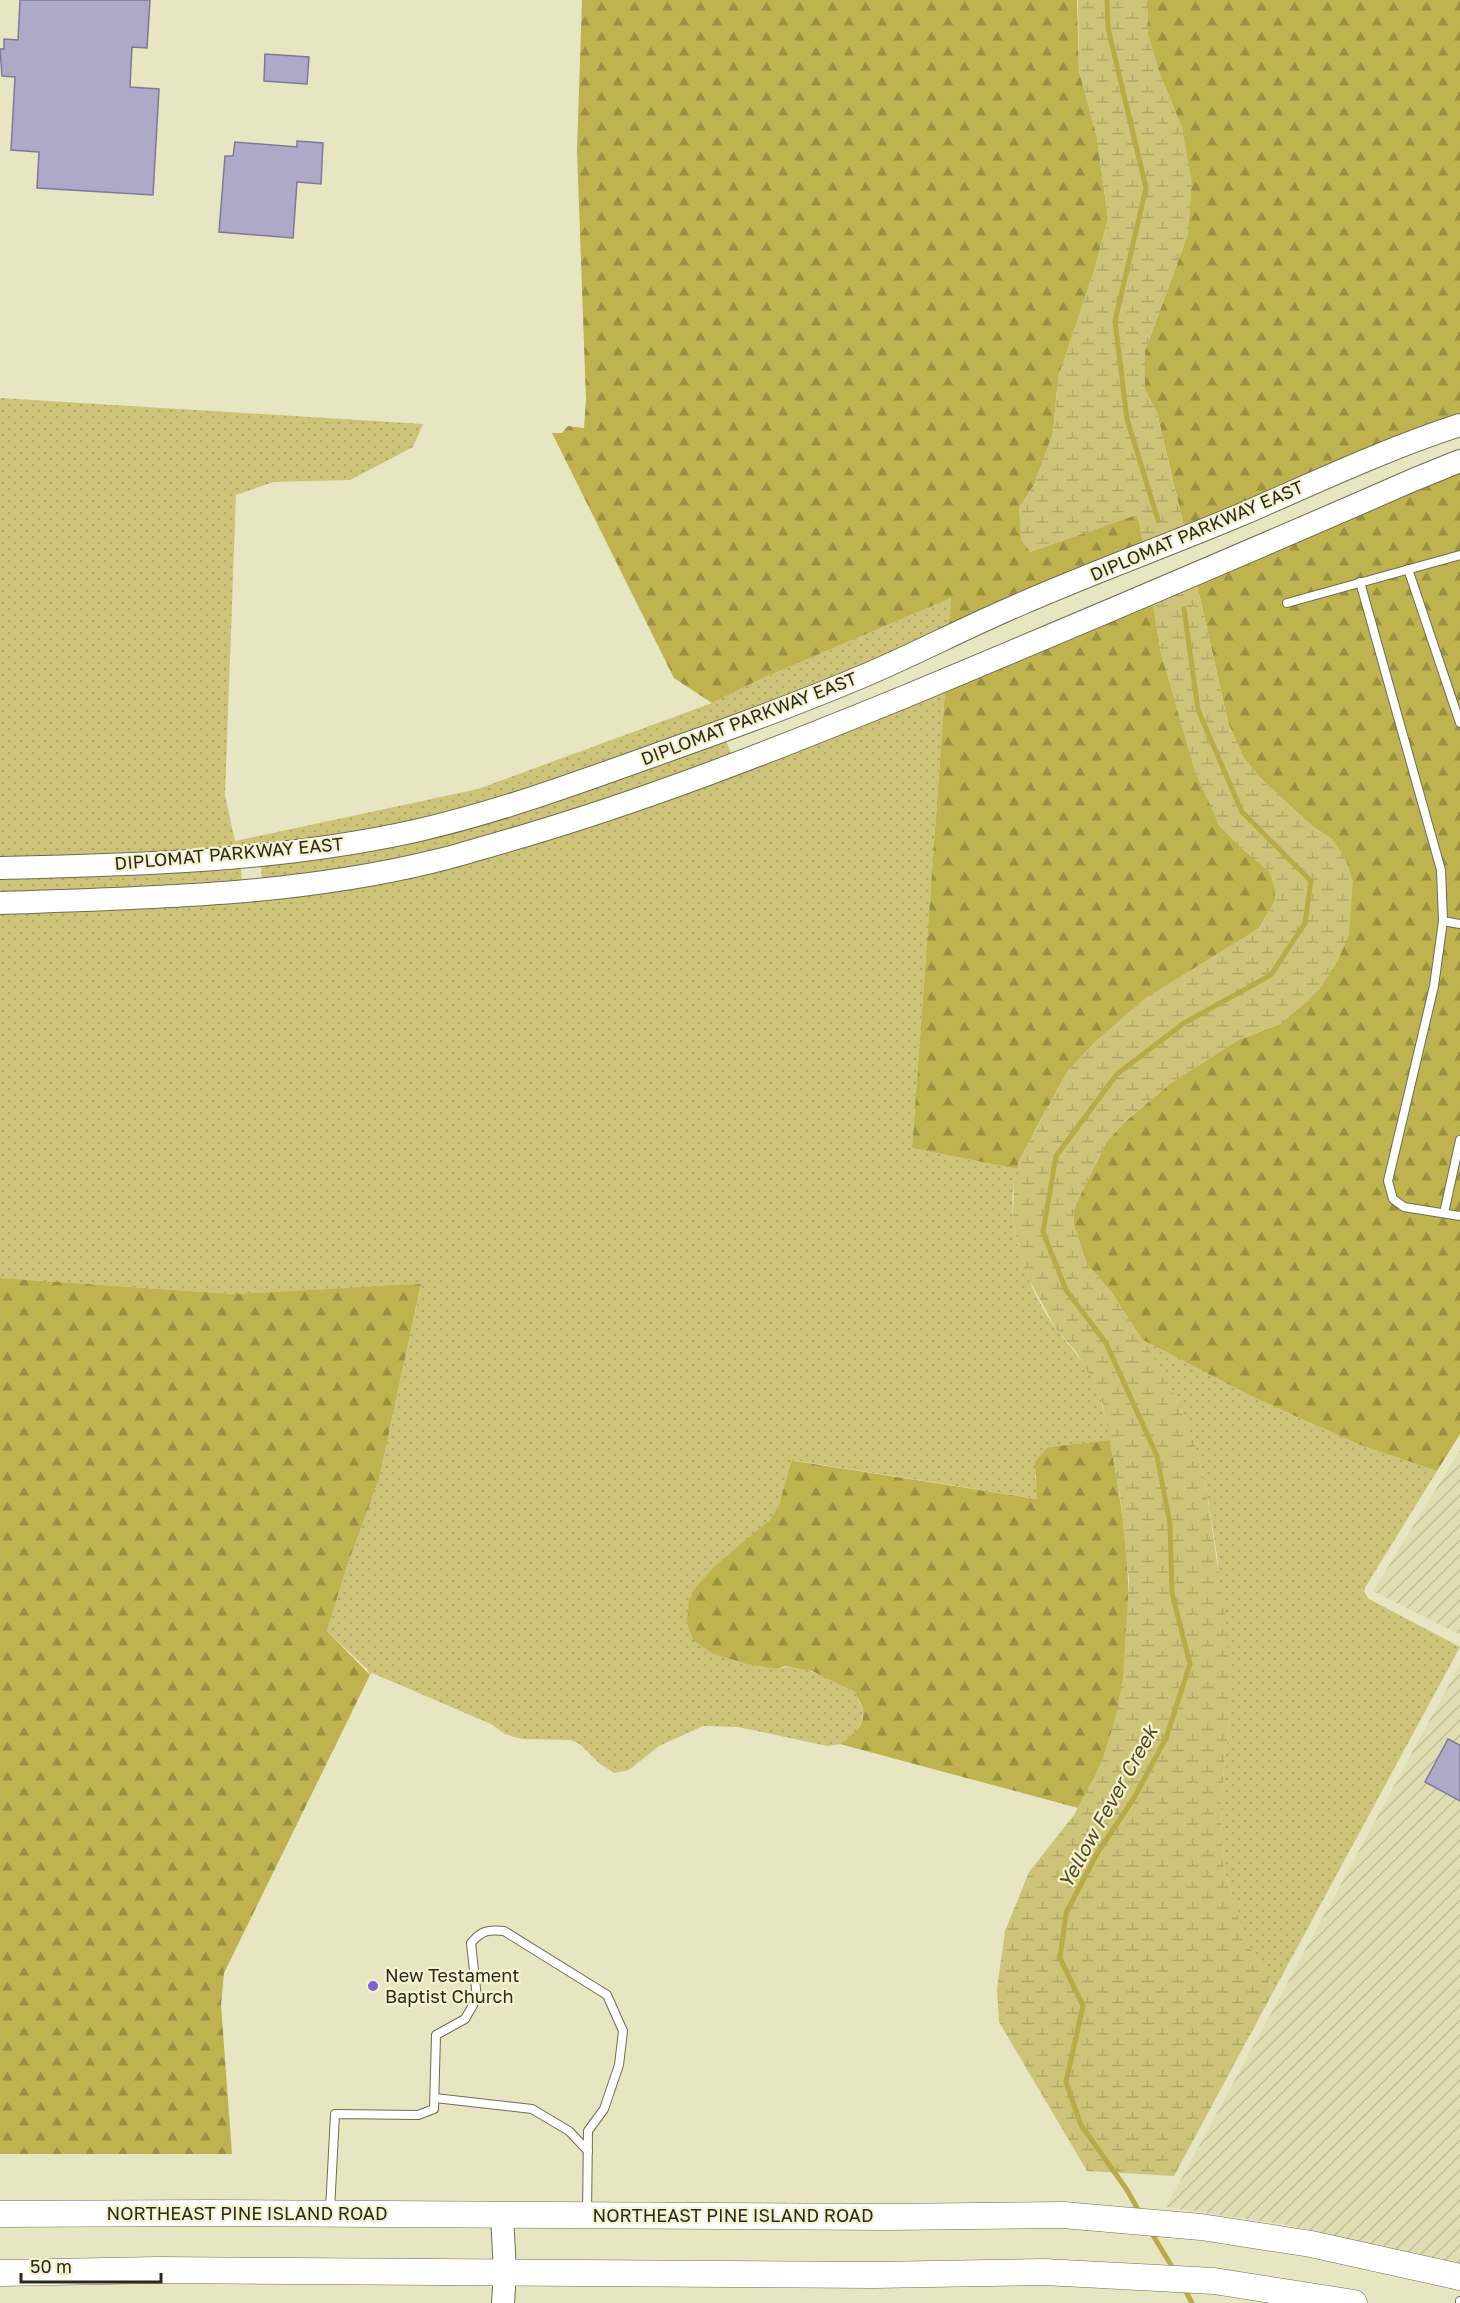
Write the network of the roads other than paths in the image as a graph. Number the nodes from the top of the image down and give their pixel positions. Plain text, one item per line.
1 (1460, 425) edge
2 (1460, 461) edge
3 (1460, 555) edge
4 (1408, 569) junction
5 (1360, 582) junction
6 (1287, 603) dead end
7 (1460, 723) edge
8 (744, 724) junction
9 (757, 755) junction
10 (251, 856) junction
11 (0, 868) edge
12 (253, 890) junction
13 (0, 903) edge
14 (1443, 921) junction
15 (1460, 924) edge
16 (1460, 1140) edge
17 (1444, 1213) junction
18 (1460, 1216) edge
19 (435, 2098) junction
20 (588, 2151) junction
21 (0, 2214) edge
22 (329, 2214) junction
23 (502, 2215) junction
24 (587, 2216) junction
25 (505, 2272) junction
26 (0, 2273) edge
27 (1460, 2277) edge
28 (503, 2303) edge
29 (1354, 2303) edge

1 - 8 main road, DIPLOMAT PARKWAY EAST
2 - 9 main road, DIPLOMAT PARKWAY EAST
3 - 4 lane
4 - 5 lane
4 - 7 lane
5 - 6 lane
5 - 14 lane
8 - 9 main road
8 - 10 main road, DIPLOMAT PARKWAY EAST
9 - 12 main road, DIPLOMAT PARKWAY EAST
10 - 11 main road, DIPLOMAT PARKWAY EAST
10 - 12 main road
12 - 13 main road, DIPLOMAT PARKWAY EAST
14 - 15 lane
14 - 17 lane
16 - 17 lane
17 - 18 lane
19 - 20 lane
19 - 20 lane
19 - 22 lane
20 - 24 lane
21 - 22 main road, NORTHEAST PINE ISLAND ROAD
22 - 23 main road, NORTHEAST PINE ISLAND ROAD
23 - 24 main road, NORTHEAST PINE ISLAND ROAD
23 - 25 main road
24 - 27 main road, NORTHEAST PINE ISLAND ROAD
25 - 26 main road
25 - 28 main road
25 - 29 main road

